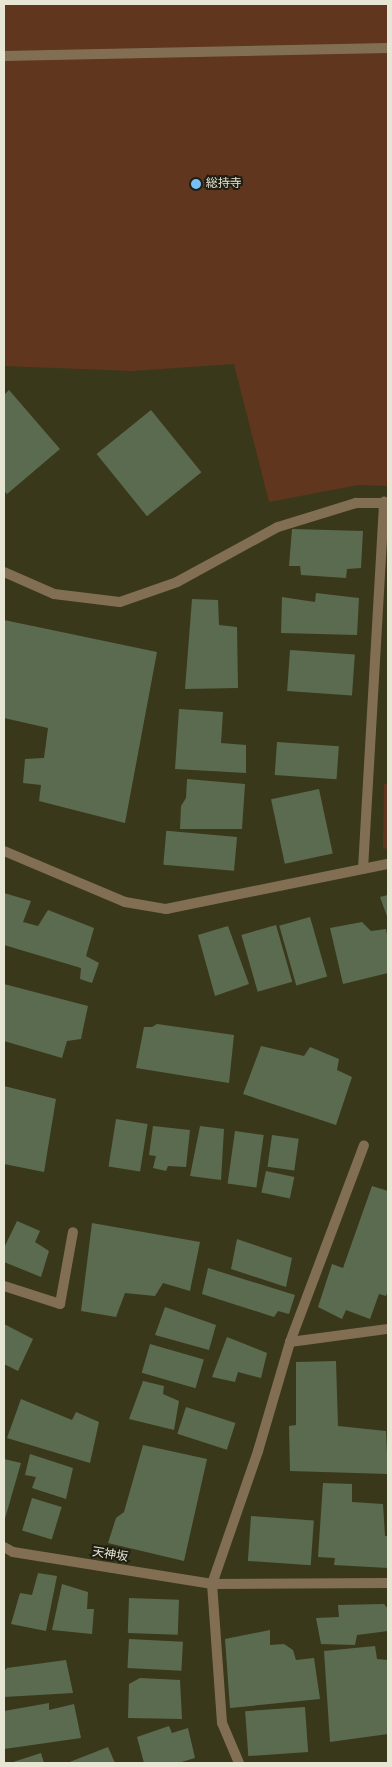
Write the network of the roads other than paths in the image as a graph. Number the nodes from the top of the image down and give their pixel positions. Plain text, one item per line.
1 (388, 48) edge
2 (4, 56) edge
3 (386, 502) edge
4 (4, 572) edge
5 (4, 851) edge
6 (388, 864) edge
7 (363, 868) junction
8 (364, 1145) dead end
9 (73, 1232) dead end
10 (4, 1286) edge
11 (388, 1328) edge
12 (290, 1342) junction
13 (4, 1547) edge
14 (212, 1584) junction
15 (388, 1584) edge
16 (239, 1763) edge

1 - 2 street
3 - 4 street
3 - 7 street
5 - 7 street
6 - 7 street
8 - 12 street
9 - 10 street
11 - 12 street
12 - 14 street
13 - 14 street, 天神坂
14 - 15 street, 天神坂
14 - 16 street

